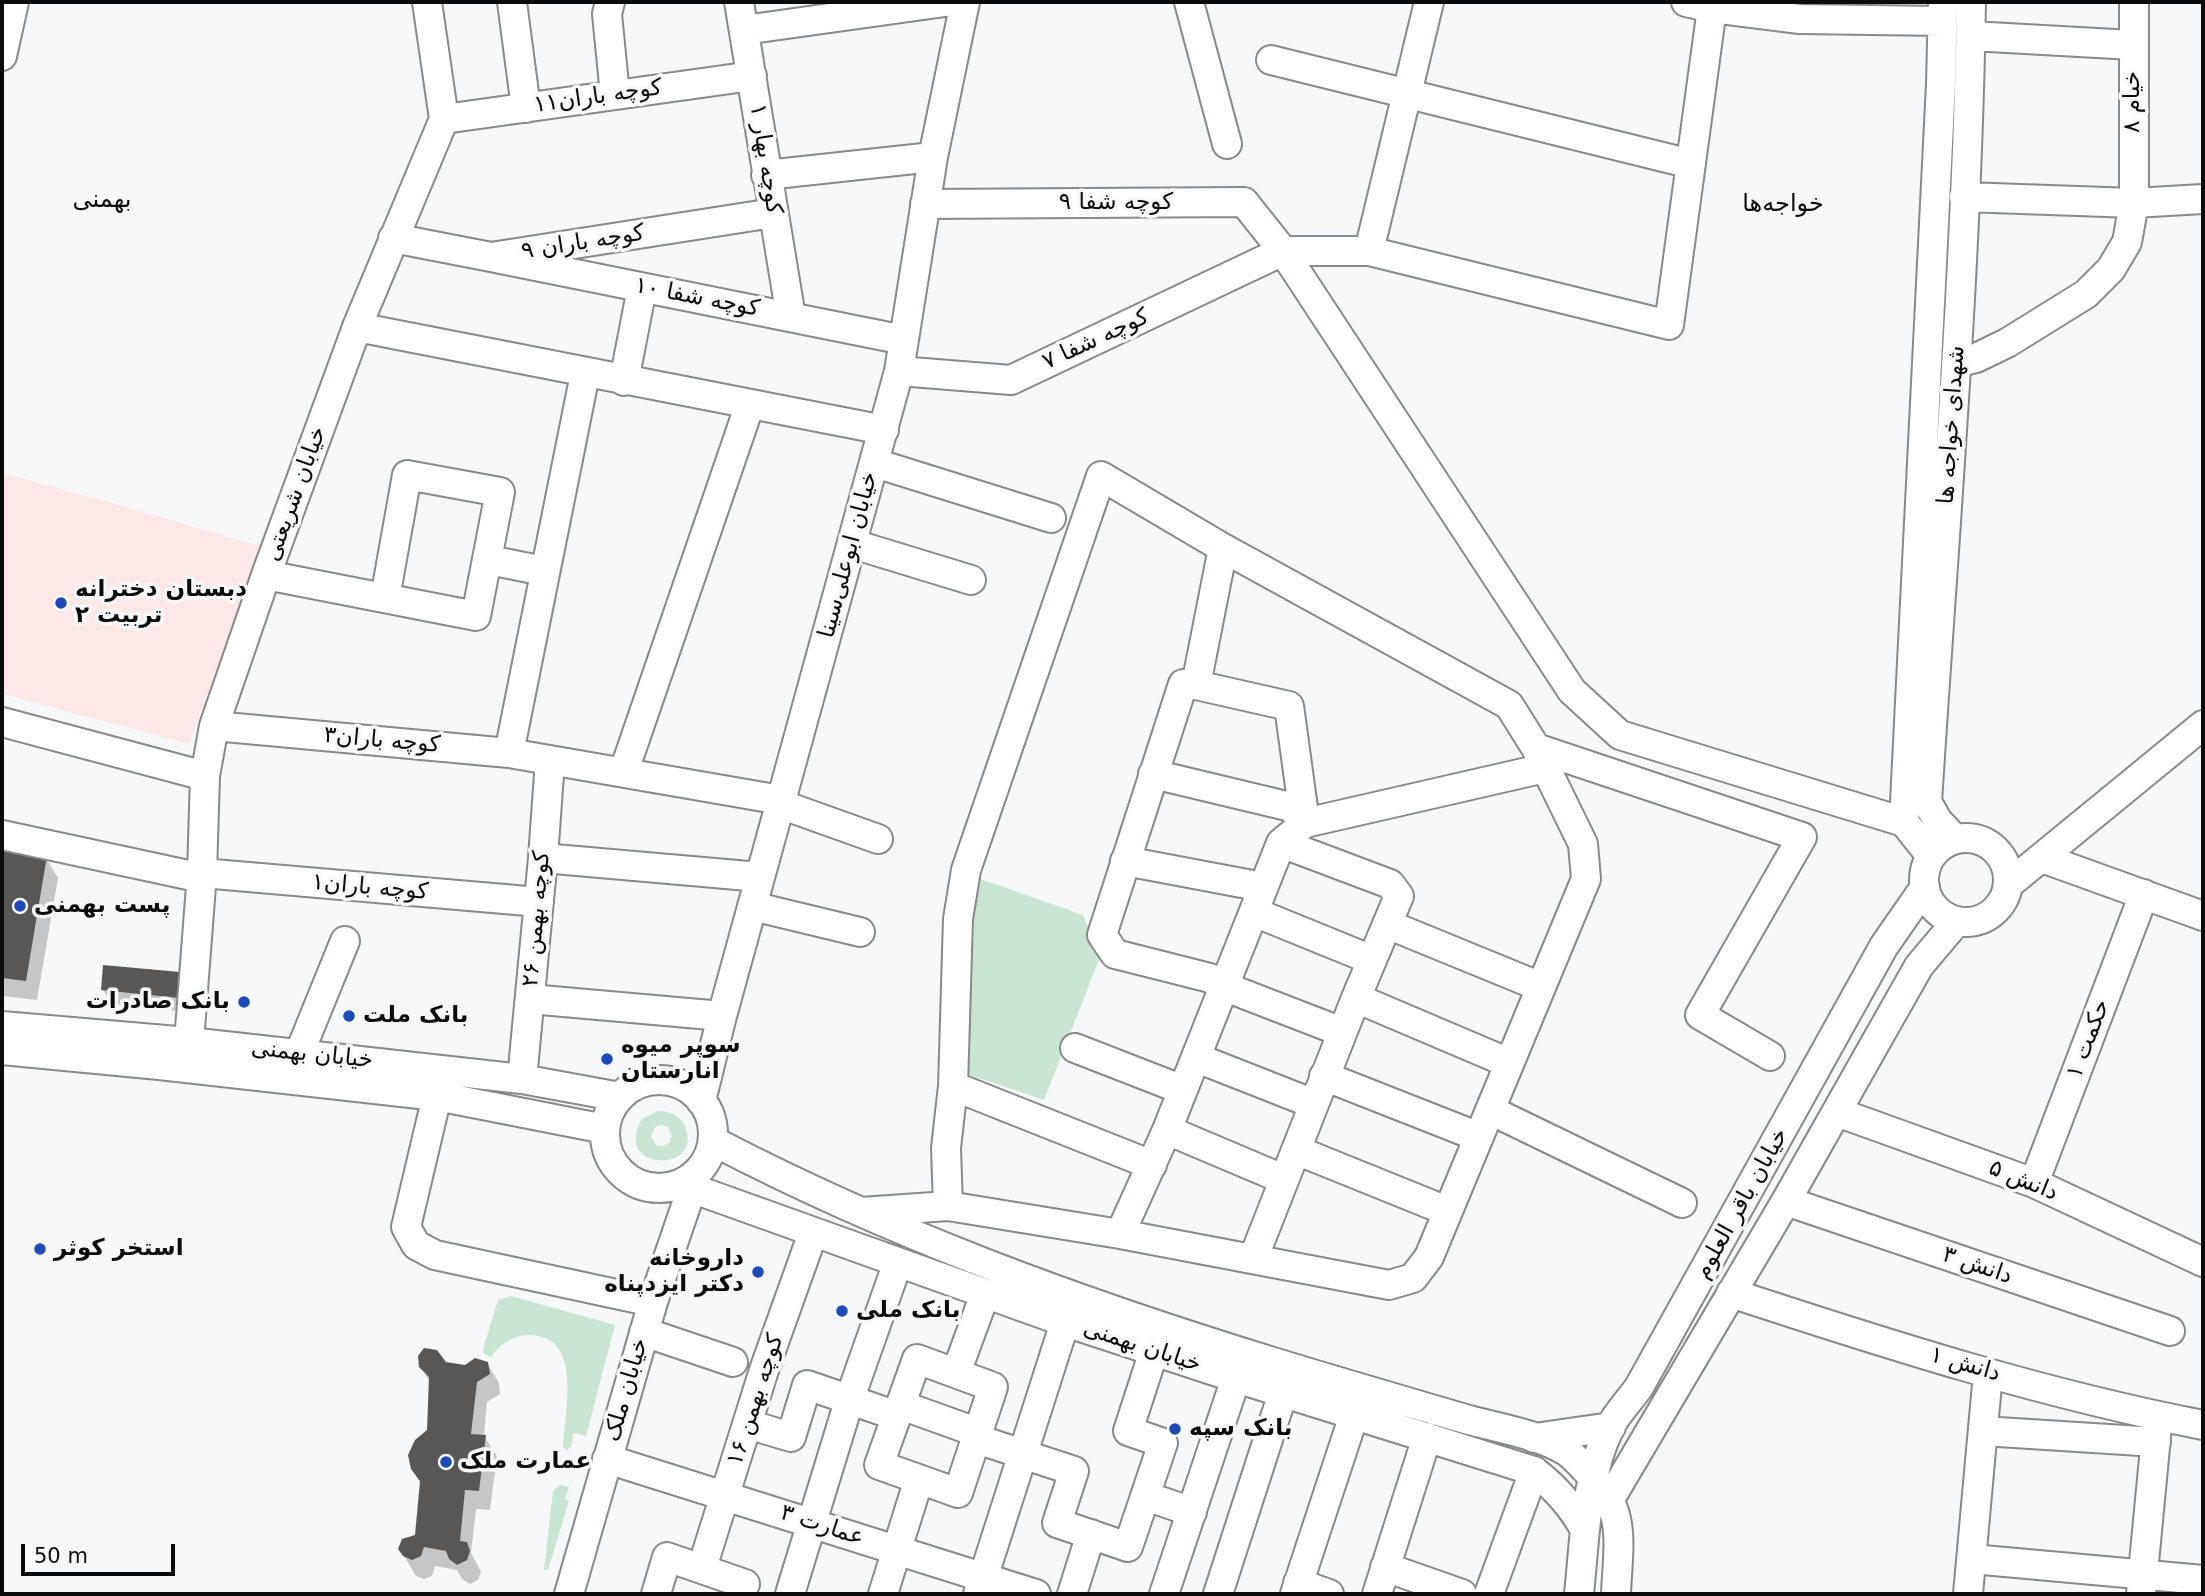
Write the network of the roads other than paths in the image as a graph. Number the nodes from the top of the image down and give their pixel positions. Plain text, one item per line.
1 (14, 2) edge
2 (427, 2) edge
3 (512, 2) edge
4 (610, 2) edge
5 (739, 2) edge
6 (945, 2) edge
7 (965, 2) edge
8 (1189, 2) edge
9 (1429, 2) edge
10 (1971, 2) edge
11 (2134, 2) edge
12 (1699, 5) edge
13 (1942, 11) edge
14 (744, 30) junction
15 (1970, 36) junction
16 (2133, 45) junction
17 (2, 56) edge
18 (1271, 60) dead end
19 (752, 76) junction
20 (1407, 93) junction
21 (615, 95) junction
22 (526, 108) junction
23 (444, 119) junction
24 (1227, 144) dead end
25 (933, 157) junction
26 (1691, 164) junction
27 (766, 175) junction
28 (1965, 197) junction
29 (2203, 199) edge
30 (2134, 203) junction
31 (925, 204) junction
32 (773, 213) junction
33 (393, 238) junction
34 (1283, 251) junction
35 (1369, 251) junction
36 (491, 257) junction
37 (642, 288) junction
38 (792, 317) junction
39 (357, 327) junction
40 (904, 340) junction
41 (1956, 363) junction
42 (899, 371) junction
43 (585, 374) junction
44 (624, 381) junction
45 (750, 404) junction
46 (884, 430) junction
47 (875, 463) junction
48 (1051, 518) dead end
49 (853, 544) junction
50 (1223, 548) junction
51 (489, 560) junction
52 (544, 570) junction
53 (266, 575) junction
54 (971, 580) dead end
55 (385, 598) junction
56 (1196, 685) junction
57 (2, 722) edge
58 (2203, 725) edge
59 (214, 726) junction
60 (509, 753) junction
61 (1540, 758) junction
62 (550, 760) junction
63 (624, 771) junction
64 (1153, 774) junction
65 (205, 776) junction
66 (1907, 781) junction
67 (780, 802) junction
68 (1866, 810) junction
69 (1904, 822) junction
70 (1305, 823) junction
71 (2, 835) edge
72 (878, 839) dead end
73 (1955, 839) junction
74 (1281, 843) junction
75 (1931, 856) junction
76 (543, 858) junction
77 (2042, 858) junction
78 (1125, 861) junction
79 (202, 873) junction
80 (760, 877) junction
81 (2009, 884) junction
82 (1925, 887) junction
83 (2144, 894) junction
84 (1259, 899) junction
85 (539, 902) junction
86 (752, 906) junction
87 (2203, 916) edge
88 (1956, 921) junction
89 (1387, 924) junction
90 (860, 932) dead end
91 (345, 941) dead end
92 (1371, 960) junction
93 (1223, 986) junction
94 (1541, 987) junction
95 (1356, 998) junction
96 (530, 999) junction
97 (722, 1016) junction
98 (2, 1026) edge
99 (1342, 1032) junction
100 (190, 1042) junction
101 (1075, 1048) dead end
102 (2, 1050) edge
103 (299, 1054) junction
104 (1770, 1056) dead end
105 (1197, 1058) junction
106 (1509, 1063) junction
107 (1324, 1076) junction
108 (522, 1079) junction
109 (953, 1086) junction
110 (1183, 1090) junction
111 (437, 1096) junction
112 (620, 1097) junction
113 (701, 1101) junction
114 (1314, 1104) junction
115 (1490, 1110) junction
116 (1837, 1112) junction
117 (605, 1129) junction
118 (1167, 1130) junction
119 (1479, 1137) junction
120 (713, 1141) junction
121 (1296, 1150) junction
122 (1152, 1166) junction
123 (1283, 1179) junction
124 (2034, 1184) junction
125 (686, 1186) junction
126 (1786, 1201) junction
127 (1682, 1203) dead end
128 (948, 1206) junction
129 (1447, 1211) junction
130 (861, 1212) junction
131 (813, 1233) junction
132 (1120, 1234) junction
133 (2201, 1254) edge
134 (1253, 1259) junction
135 (898, 1262) junction
136 (1731, 1293) junction
137 (985, 1294) junction
138 (653, 1302) junction
139 (1065, 1322) junction
140 (2169, 1331) dead end
141 (644, 1332) junction
142 (1154, 1351) junction
143 (733, 1362) dead end
144 (956, 1373) junction
145 (1988, 1373) junction
146 (1236, 1378) junction
147 (1283, 1393) junction
148 (850, 1398) junction
149 (899, 1410) junction
150 (1354, 1415) junction
151 (747, 1424) junction
152 (2203, 1425) edge
153 (1611, 1427) junction
154 (2157, 1429) junction
155 (1983, 1431) junction
156 (978, 1436) junction
157 (1427, 1437) junction
158 (1533, 1438) junction
159 (1023, 1454) junction
160 (607, 1460) junction
161 (1534, 1471) junction
162 (919, 1479) junction
163 (1602, 1488) junction
164 (725, 1495) junction
165 (1146, 1496) junction
166 (1192, 1512) junction
167 (813, 1523) junction
168 (1585, 1530) junction
169 (1091, 1534) junction
170 (897, 1550) junction
171 (1972, 1559) junction
172 (1385, 1567) junction
173 (702, 1568) junction
174 (2203, 1580) edge
175 (746, 1584) dead end
176 (2142, 1584) edge
177 (981, 1586) edge
178 (1296, 1589) edge
179 (576, 1592) edge
180 (656, 1594) edge
181 (790, 1594) edge
182 (883, 1594) edge
183 (1036, 1594) edge
184 (1072, 1594) edge
185 (1164, 1594) edge
186 (1218, 1594) edge
187 (1329, 1594) edge
188 (1377, 1594) edge
189 (1462, 1594) edge
190 (1489, 1594) edge
191 (1579, 1594) edge
192 (1616, 1594) edge
193 (1968, 1594) edge

1 - 17 street
2 - 23 street
3 - 22 street
4 - 21 street
5 - 14 street, کوچه بهار ۱
6 - 14 street
7 - 25 street, خیابان ابوعلی‌سینا
8 - 24 street
9 - 20 street
10 - 15 street, شهدای خواجه ها
11 - 16 street, خیام ۸
12 - 13 street
12 - 26 street
13 - 66 street, شهدای خواجه ها
14 - 19 street, کوچه بهار ۱
15 - 16 street
15 - 28 street, شهدای خواجه ها
16 - 30 street, خیام ۸
18 - 20 street
19 - 21 street, کوچه باران۱۱
19 - 27 street, کوچه بهار ۱
20 - 26 street
20 - 35 street
21 - 22 street, کوچه باران۱۱
22 - 23 street, کوچه باران۱۱
23 - 33 street, خیابان شریعتی
25 - 27 street
25 - 31 street, خیابان ابوعلی‌سینا
26 - 35 street
27 - 32 street, کوچه بهار ۱
28 - 30 street
28 - 41 street, شهدای خواجه ها
29 - 30 street
30 - 41 street, خیام ۸
31 - 34 street, کوچه شفا ۹
31 - 40 street, خیابان ابوعلی‌سینا
32 - 36 street, کوچه باران ۹
32 - 38 street, کوچه بهار ۱
33 - 36 street, کوچه باران ۹
33 - 39 street, خیابان شریعتی
34 - 35 street
34 - 42 street, کوچه شفا ۷
34 - 68 street
36 - 37 street, کوچه شفا ۱۰
37 - 38 street, کوچه شفا ۱۰
37 - 44 street
38 - 40 street, کوچه شفا ۱۰
39 - 43 street
39 - 53 street, خیابان شریعتی
40 - 42 street, خیابان ابوعلی‌سینا
41 - 73 street, شهدای خواجه ها
42 - 46 street, خیابان ابوعلی‌سینا
43 - 44 street
43 - 52 street
44 - 45 street
45 - 46 street
45 - 63 street
46 - 47 street, خیابان ابوعلی‌سینا
47 - 48 street
47 - 49 street, خیابان ابوعلی‌سینا
49 - 54 street
49 - 67 street, خیابان ابوعلی‌سینا
50 - 56 street
50 - 61 street
50 - 109 street
51 - 52 street
51 - 55 street
51 - 55 street
52 - 60 street
53 - 55 street
53 - 59 street, خیابان شریعتی
56 - 64 street
56 - 70 street
57 - 65 street
58 - 77 street
59 - 60 street, کوچه باران۳
59 - 65 street, خیابان شریعتی
60 - 62 street, کوچه باران۳
61 - 70 street
61 - 94 street
61 - 104 street
62 - 63 street, کوچه باران۳
62 - 76 street, کوچه بهمن ۲۶
63 - 67 street, کوچه باران۳
64 - 70 street
64 - 78 street
65 - 79 street, خیابان شریعتی
66 - 68 street
66 - 69 street, شهدای خواجه ها
67 - 72 street, کوچه باران۳
67 - 80 street, خیابان ابوعلی‌سینا
68 - 69 street
69 - 75 street
70 - 74 street
71 - 79 street, کوچه باران۱
73 - 75 street
73 - 81 street
74 - 84 street
74 - 89 street
75 - 82 street
76 - 80 street
76 - 85 street, کوچه بهمن ۲۶
77 - 81 street
77 - 83 street
78 - 84 street
78 - 93 street
79 - 85 street, کوچه باران۱
79 - 100 street, خیابان شریعتی
80 - 86 street, خیابان ابوعلی‌سینا
81 - 88 street
82 - 88 street
82 - 153 street, خیابان باقر العلوم
83 - 87 street
83 - 124 street, حکمت ۱
84 - 92 street
84 - 93 street
85 - 96 street, کوچه بهمن ۲۶
86 - 90 street
86 - 97 street, خیابان ابوعلی‌سینا
88 - 116 street, خیابان باقر العلوم
89 - 92 street
89 - 94 street
91 - 103 street
92 - 95 street
93 - 99 street
93 - 105 street
94 - 106 street
95 - 99 street
95 - 106 street
96 - 97 street
96 - 108 street, کوچه بهمن ۲۶
97 - 113 street, خیابان ابوعلی‌سینا
98 - 100 street, خیابان بهمنی
99 - 107 street
100 - 103 street, خیابان بهمنی
101 - 110 street
102 - 111 street, خیابان بهمنی
103 - 108 street, خیابان بهمنی
105 - 110 street
105 - 114 street
106 - 115 street
107 - 114 street
107 - 119 street
108 - 112 street, خیابان بهمنی
109 - 122 street
109 - 128 street
110 - 118 street
111 - 117 street, خیابان بهمنی
111 - 138 street
112 - 113 street
112 - 117 street
113 - 120 street
114 - 121 street
115 - 119 street
115 - 127 street
116 - 124 street, دانش ۵
116 - 126 street, خیابان باقر العلوم
117 - 125 street
118 - 122 street
118 - 123 street
119 - 129 street
120 - 125 street
120 - 130 street, خیابان بهمنی
121 - 123 street
121 - 129 street
122 - 132 street
123 - 134 street
124 - 133 street, دانش ۵
125 - 131 street, خیابان بهمنی
125 - 138 street, خیابان ملک
126 - 136 street, خیابان باقر العلوم
126 - 140 street, دانش ۳
128 - 130 street
128 - 132 street
129 - 134 street
130 - 158 street, خیابان بهمنی
131 - 135 street, خیابان بهمنی
131 - 151 street, کوچه بهمن ۱۶
132 - 134 street
135 - 137 street, خیابان بهمنی
135 - 148 street
136 - 145 street, دانش ۱
136 - 163 street, خیابان باقر العلوم
137 - 139 street, خیابان بهمنی
137 - 144 street
138 - 141 street, خیابان ملک
139 - 142 street, خیابان بهمنی
139 - 159 street
141 - 143 street
141 - 160 street, خیابان ملک
142 - 146 street, خیابان بهمنی
142 - 165 street
144 - 149 street
144 - 156 street
145 - 154 street, دانش ۱
145 - 155 street
146 - 147 street, خیابان بهمنی
146 - 166 street
147 - 150 street, خیابان بهمنی
147 - 186 street
148 - 149 street
148 - 151 street
148 - 167 street
149 - 156 street
149 - 162 street
150 - 157 street, خیابان بهمنی
150 - 178 street
151 - 164 street, کوچه بهمن ۱۶
152 - 154 street, دانش ۱
153 - 158 street
153 - 163 street, خیابان باقر العلوم
154 - 155 street
154 - 176 street
155 - 171 street
156 - 159 street
156 - 162 street
157 - 161 street, خیابان بهمنی
157 - 172 street
158 - 163 street, خیابان بهمنی
159 - 169 street
159 - 177 street
160 - 164 street, عمارت ۳
160 - 179 street, خیابان ملک
161 - 168 street, خیابان بهمنی
161 - 190 street
162 - 170 street
163 - 168 street, خیابان باقر العلوم
163 - 192 street
164 - 167 street, عمارت ۳
164 - 173 street, کوچه بهمن ۱۶
165 - 166 street
165 - 169 street
166 - 185 street
167 - 170 street, عمارت ۳
167 - 181 street
168 - 191 street, خیابان باقر العلوم
169 - 184 street
170 - 177 street, عمارت ۳
170 - 182 street
171 - 176 street
171 - 193 street
172 - 188 street
172 - 189 street
173 - 175 street
173 - 180 street
174 - 176 street
177 - 183 street, عمارت ۳
178 - 187 street

